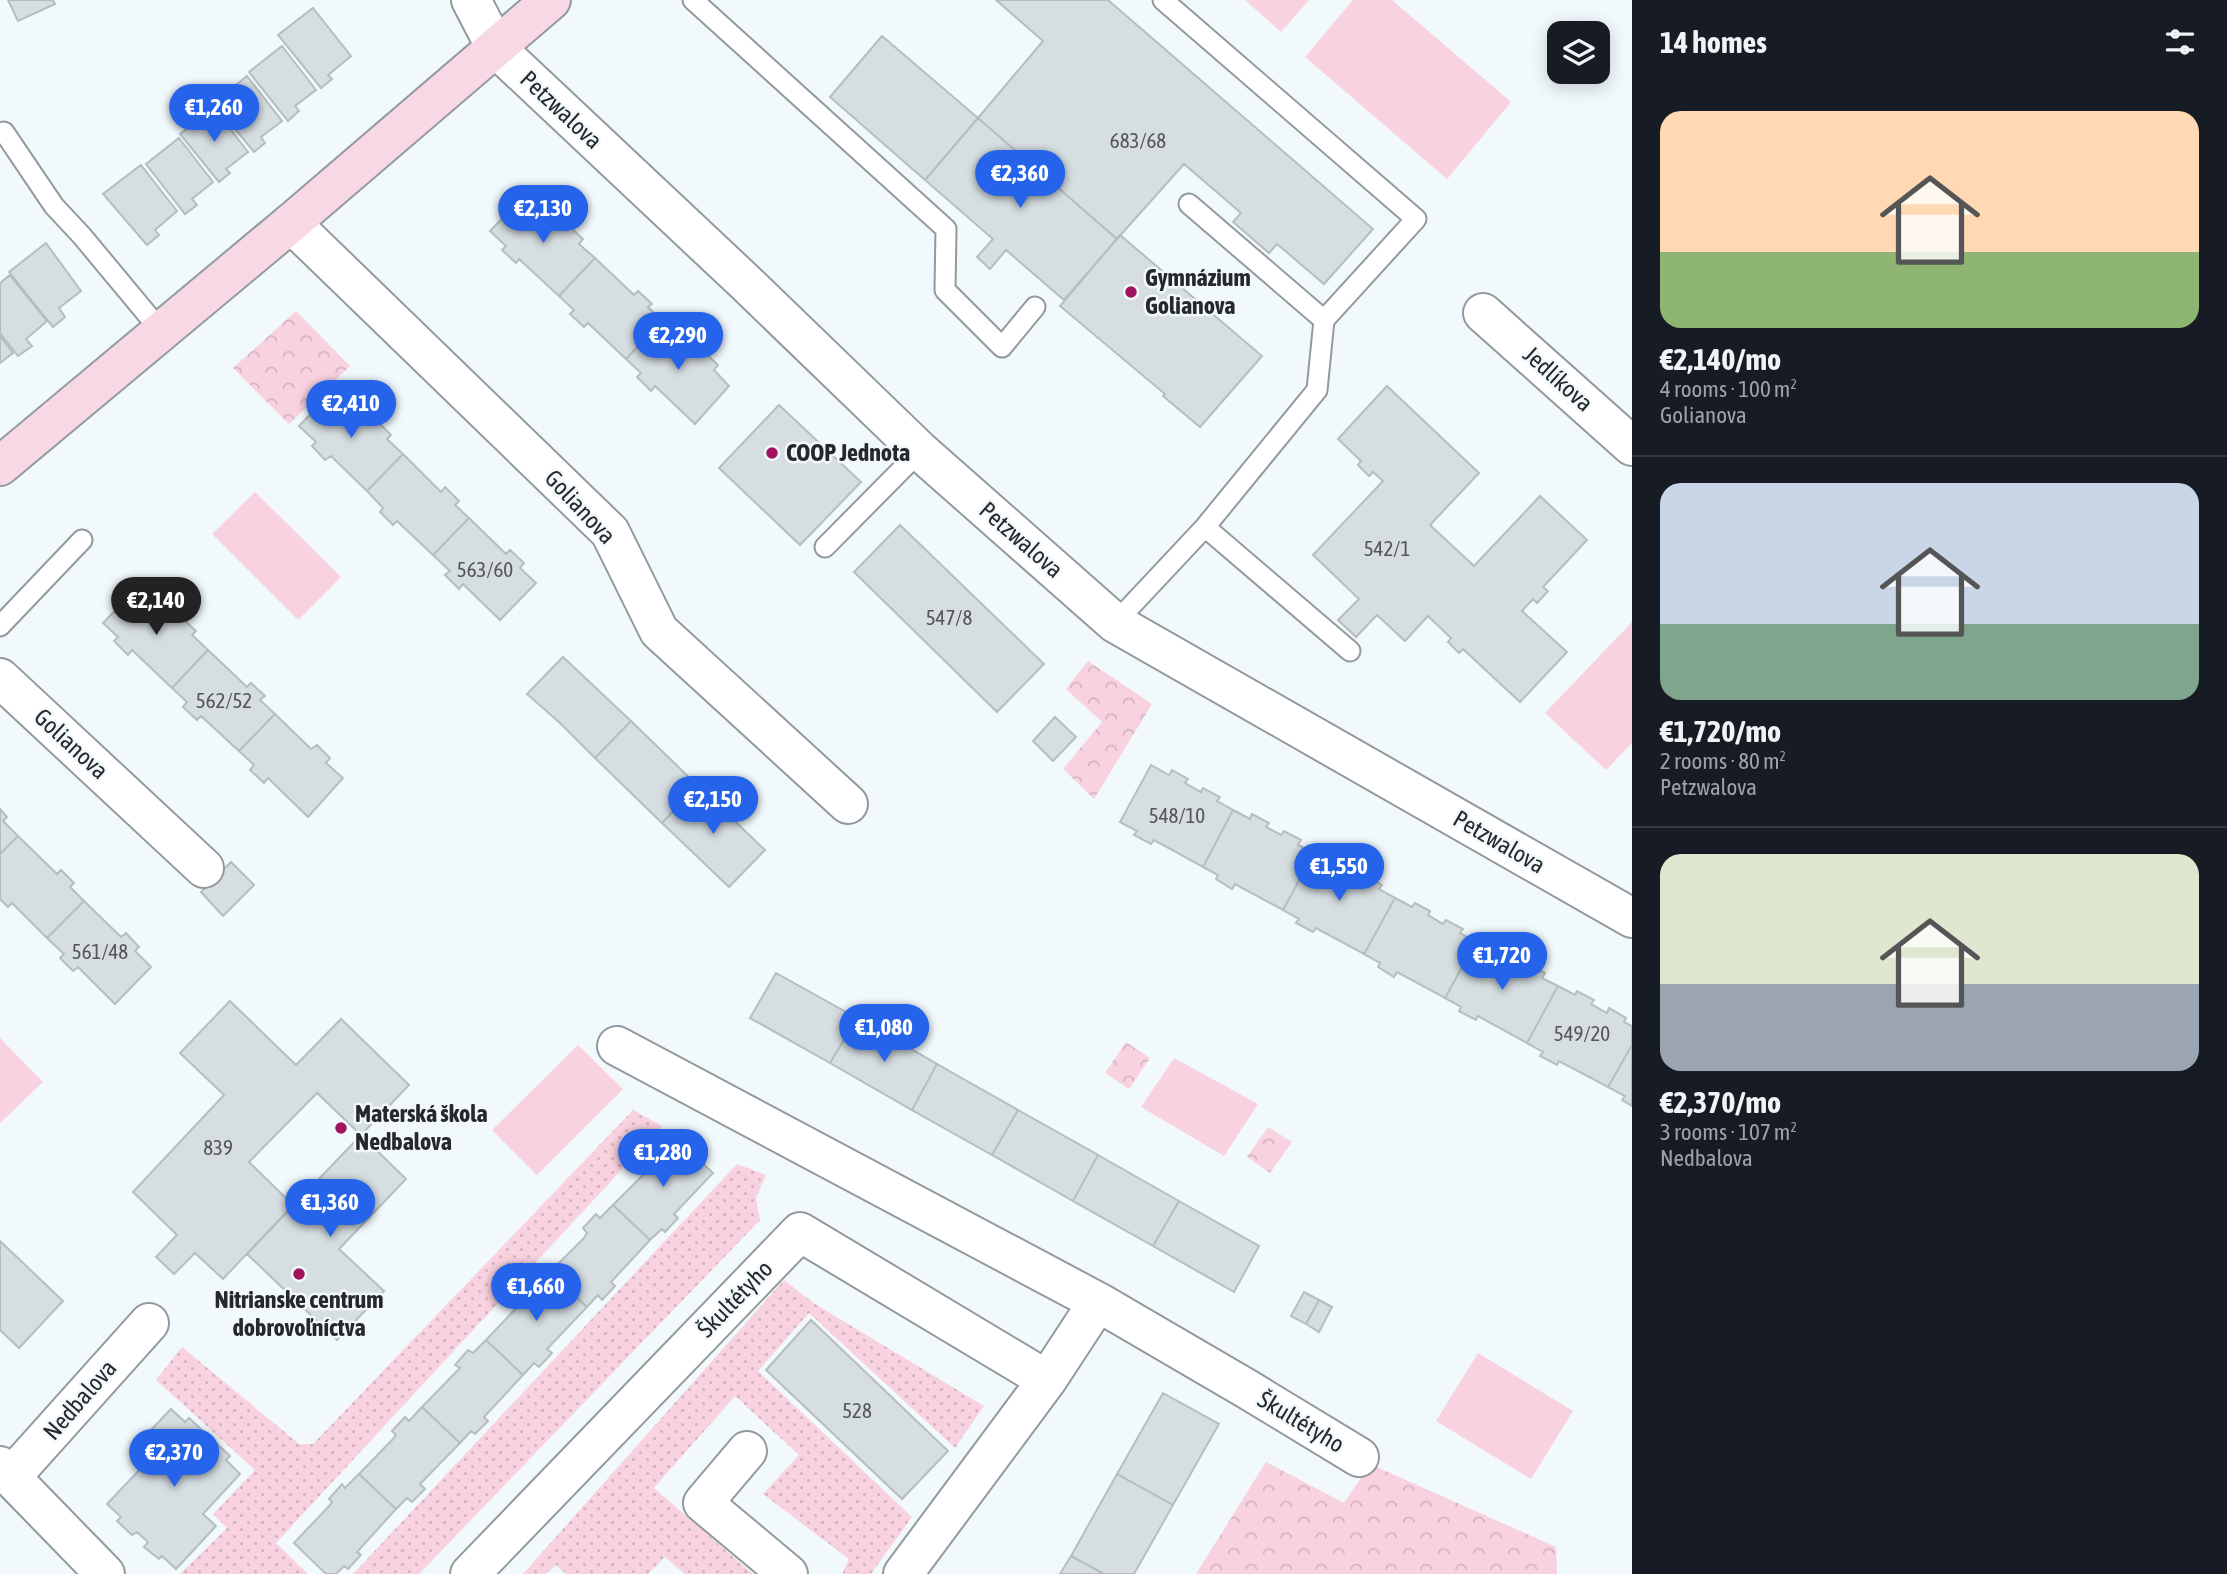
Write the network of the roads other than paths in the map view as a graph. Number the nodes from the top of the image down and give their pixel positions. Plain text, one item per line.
1 (471, 0) edge
2 (551, 0) edge
3 (693, 0) edge
4 (1163, 0) edge
5 (496, 48) junction
6 (4, 132) dead end
7 (1189, 204) dead end
8 (291, 223) junction
9 (1035, 307) dead end
10 (1483, 313) dead end
11 (1324, 320) junction
12 (161, 331) junction
13 (1632, 446) edge
14 (920, 452) junction
15 (0, 466) edge
16 (1205, 527) junction
17 (82, 540) dead end
18 (825, 547) dead end
19 (1115, 622) junction
20 (0, 626) edge
21 (1350, 651) dead end
22 (0, 678) edge
23 (848, 804) dead end
24 (204, 868) dead end
25 (1632, 918) edge
26 (617, 1046) dead end
27 (1098, 1302) junction
28 (154, 1318) dead end
29 (1047, 1380) junction
30 (747, 1451) dead end
31 (1359, 1457) dead end
32 (6, 1472) edge
33 (105, 1574) edge
34 (470, 1574) edge
35 (788, 1574) edge
36 (903, 1574) edge

1 - 5 street, Petzwalova
2 - 5 street
3 - 9 lane
4 - 11 lane
5 - 8 street
5 - 14 street, Petzwalova
6 - 12 lane
7 - 11 lane
8 - 12 street
8 - 23 street, Golianova
10 - 13 street, Jedlíkova
11 - 16 lane
12 - 15 street
14 - 18 lane
14 - 19 street, Petzwalova
16 - 19 lane
16 - 21 lane
17 - 20 lane
19 - 25 street, Petzwalova
22 - 24 street, Golianova
26 - 27 street, Škultétyho
27 - 29 street
27 - 31 street, Škultétyho
28 - 32 street, Nedbalova
29 - 34 street, Škultétyho
29 - 36 street
30 - 35 street
32 - 33 street, Nedbalova

